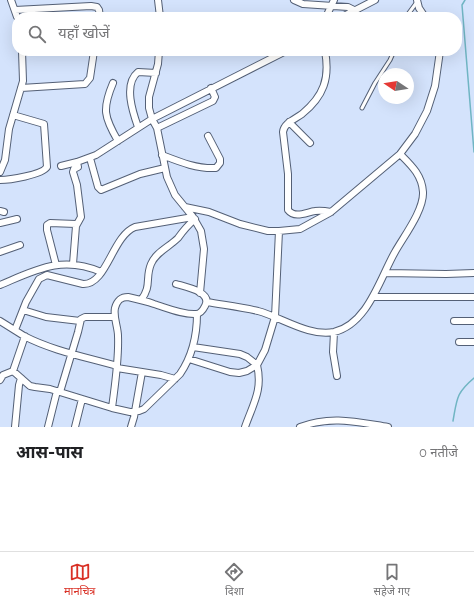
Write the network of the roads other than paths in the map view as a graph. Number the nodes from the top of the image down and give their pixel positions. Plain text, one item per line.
1 (11, 0) edge
2 (158, 0) edge
3 (294, 0) edge
4 (334, 0) edge
5 (375, 0) edge
6 (418, 1) edge
7 (330, 6) junction
8 (15, 10) joint
9 (354, 10) junction
10 (100, 12) edge
11 (159, 12) edge
12 (328, 12) edge
13 (351, 12) edge
14 (409, 12) edge
15 (421, 12) edge
16 (22, 56) edge
17 (93, 56) edge
18 (158, 56) edge
19 (276, 56) edge
20 (326, 56) edge
21 (392, 56) edge
22 (439, 56) edge
23 (156, 73) junction
24 (113, 83) dead end
25 (21, 88) junction
26 (211, 88) junction
27 (362, 108) dead end
28 (13, 115) junction
29 (152, 119) junction
30 (289, 122) junction
31 (138, 127) junction
32 (158, 128) junction
33 (208, 136) dead end
34 (118, 141) junction
35 (310, 143) dead end
36 (400, 154) junction
37 (162, 155) junction
38 (90, 158) junction
39 (77, 162) junction
40 (61, 166) dead end
41 (165, 168) junction
42 (0, 172) edge
43 (0, 180) edge
44 (185, 207) junction
45 (331, 212) junction
46 (194, 218) junction
47 (17, 219) dead end
48 (0, 223) edge
49 (76, 224) junction
50 (279, 231) junction
51 (20, 245) dead end
52 (0, 252) edge
53 (73, 264) junction
54 (53, 266) junction
55 (99, 271) junction
56 (386, 273) junction
57 (474, 273) edge
58 (37, 274) junction
59 (176, 284) dead end
60 (0, 285) edge
61 (200, 293) junction
62 (373, 297) junction
63 (474, 297) edge
64 (141, 300) junction
65 (207, 302) junction
66 (23, 310) junction
67 (197, 314) junction
68 (115, 317) junction
69 (276, 317) junction
70 (0, 321) edge
71 (80, 321) junction
72 (454, 321) dead end
73 (474, 321) edge
74 (15, 330) junction
75 (334, 332) junction
76 (25, 336) junction
77 (459, 342) dead end
78 (474, 342) edge
79 (193, 347) junction
80 (71, 353) junction
81 (189, 359) junction
82 (257, 365) junction
83 (117, 367) junction
84 (13, 371) junction
85 (142, 372) junction
86 (337, 376) dead end
87 (21, 378) junction
88 (174, 379) junction
89 (0, 380) edge
90 (59, 392) junction
91 (82, 399) junction
92 (112, 408) junction
93 (135, 412) junction
94 (15, 427) edge
95 (48, 427) edge
96 (75, 427) edge
97 (131, 427) edge
98 (246, 427) edge
99 (300, 427) edge
100 (388, 427) edge

1 - 8 street
2 - 11 street
3 - 7 street
4 - 7 street
5 - 9 street
6 - 14 lane
6 - 15 street
7 - 9 street
7 - 12 street
8 - 10 street
9 - 13 street
16 - 25 street
17 - 25 street
18 - 23 street
19 - 26 street
20 - 30 street
21 - 27 lane
22 - 36 street
23 - 29 street
23 - 31 street
24 - 34 street
25 - 28 street
26 - 29 street
26 - 32 street
28 - 42 street
28 - 43 street
29 - 31 street
29 - 32 street
30 - 35 street
30 - 45 street
31 - 34 street
32 - 37 street
33 - 37 street
34 - 38 street
36 - 45 street
36 - 56 street
37 - 41 street
38 - 39 street
38 - 41 street
39 - 40 street
39 - 49 street
41 - 44 street
44 - 46 street
44 - 50 street
45 - 50 street
46 - 55 street
46 - 61 street
46 - 64 street
47 - 48 street
49 - 53 street
49 - 54 street
50 - 69 street
51 - 52 street
53 - 54 street
53 - 55 street
54 - 58 street
55 - 58 street
56 - 57 street
56 - 62 street
58 - 60 street
58 - 66 street
59 - 61 street
61 - 65 street
62 - 63 street
62 - 75 street
64 - 67 street
64 - 68 street
65 - 67 street
65 - 69 street
66 - 71 street
66 - 74 street
67 - 79 street
68 - 71 street
68 - 83 street
69 - 75 street
69 - 82 street
70 - 74 street
71 - 80 street
72 - 73 street
74 - 76 street
75 - 86 street
76 - 80 street
76 - 84 street
77 - 78 street
79 - 81 street
79 - 82 street
80 - 83 street
80 - 90 street
81 - 82 street
81 - 88 street
82 - 98 street
83 - 85 street
83 - 92 street
84 - 87 street
84 - 89 street
85 - 88 street
85 - 93 street
87 - 90 street
87 - 94 street
88 - 93 street
90 - 91 street
90 - 95 street
91 - 92 street
91 - 96 street
92 - 93 street
93 - 97 street
99 - 100 street

